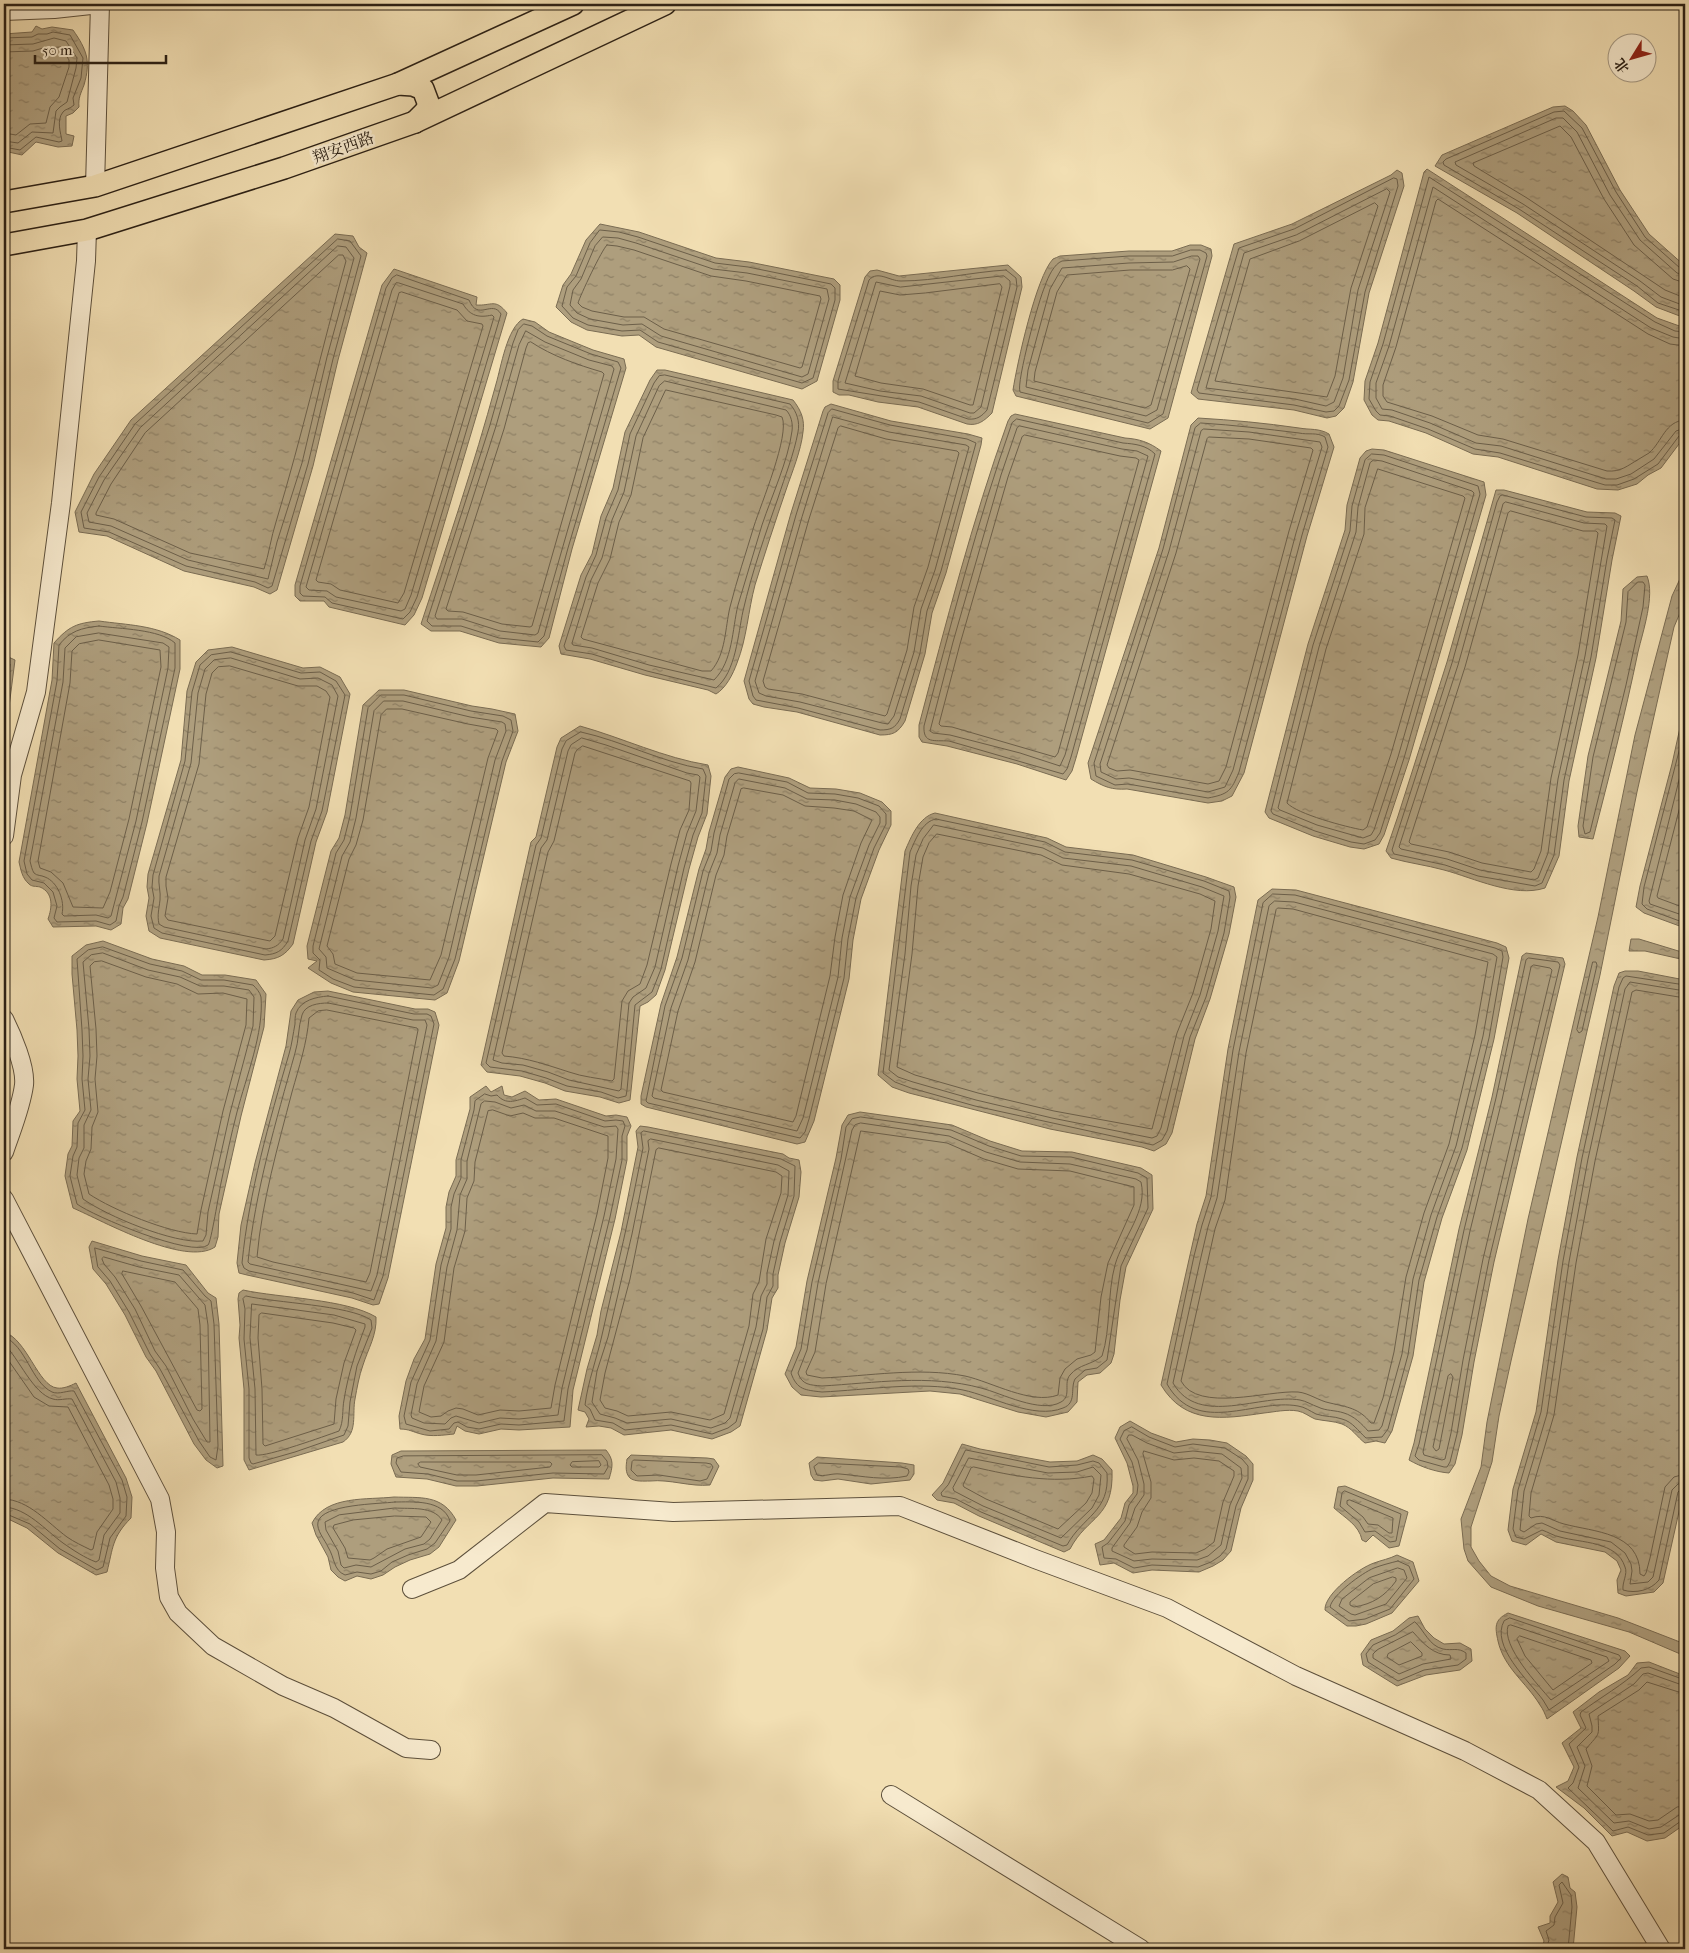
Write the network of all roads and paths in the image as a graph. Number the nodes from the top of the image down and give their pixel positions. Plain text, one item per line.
1 (100, 4) edge
2 (573, 4) edge
3 (665, 4) edge
4 (4, 11) edge
5 (398, 84) junction
6 (415, 122) junction
7 (95, 186) junction
8 (4, 202) edge
9 (87, 230) junction
10 (4, 245) edge
11 (4, 836) edge
12 (4, 1019) edge
13 (4, 1152) edge
14 (4, 1199) edge
15 (412, 1589) dead end
16 (431, 1750) dead end
17 (891, 1795) dead end
18 (1141, 1949) edge
19 (1660, 1949) edge

1 - 4 street
1 - 7 street
2 - 5 main road
3 - 6 main road, 翔安西路
5 - 6 main road
5 - 7 main road
6 - 9 main road, 翔安西路
7 - 8 main road
9 - 10 main road, 翔安西路
9 - 11 street
12 - 13 street
14 - 16 street
15 - 19 street
17 - 18 street

